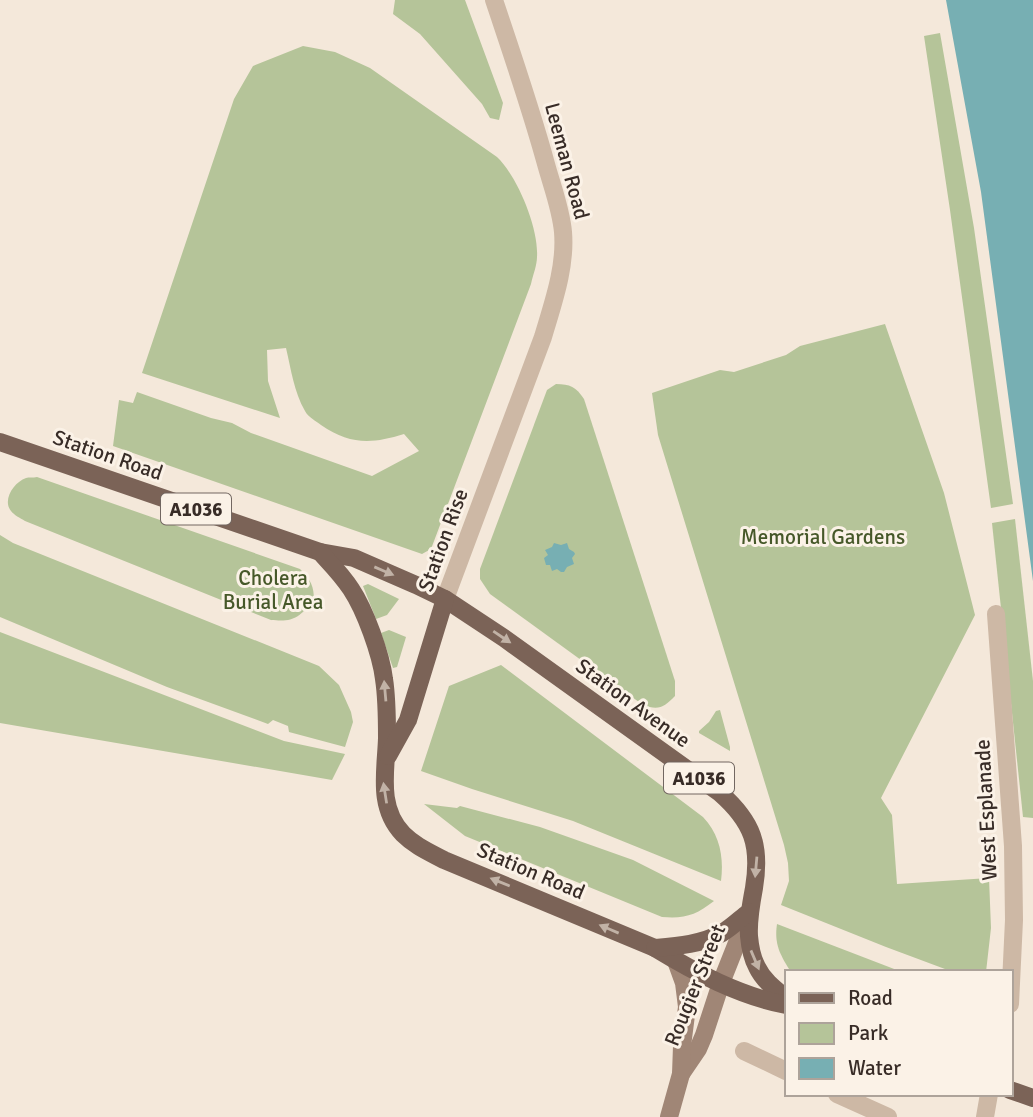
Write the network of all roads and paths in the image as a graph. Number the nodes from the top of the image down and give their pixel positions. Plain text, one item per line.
1 (494, 0) edge
2 (543, 337) joint
3 (0, 442) edge
4 (320, 552) junction
5 (445, 599) junction
6 (996, 614) dead end
7 (386, 759) junction
8 (749, 912) junction
9 (655, 948) junction
10 (676, 961) junction
11 (1012, 970) edge
12 (721, 984) junction
13 (785, 997) edge
14 (785, 1004) edge
15 (744, 1051) dead end
16 (785, 1071) edge
17 (681, 1074) junction
18 (1012, 1091) edge
19 (841, 1096) edge
20 (1033, 1098) edge
21 (669, 1117) edge
22 (888, 1117) edge

1 - 2 street, Leeman Road
2 - 5 street, Station Rise
3 - 4 main road, Station Road / A1036
4 -> 5 main road, Station Road / A1036
7 -> 4 main road, Station Road / A1036
5 - 7 main road, Station Rise / A1036
5 -> 8 main road, Station Avenue / A1036
6 - 11 street, West Esplanade
9 -> 7 main road, Station Road / A1036
8 - 9 main road, Station Road / A1036
8 - 12 main road, Rougier Street
8 -> 13 main road, A1036
9 - 10 main road, Station Road / A1036
10 - 12 main road, Station Road / A1036
10 - 17 main road, Rougier Street
12 - 14 main road, Station Road / A1036
12 - 17 main road, Rougier Street
15 - 16 street
17 - 21 main road, Rougier Street
18 - 20 main road
19 - 22 street

